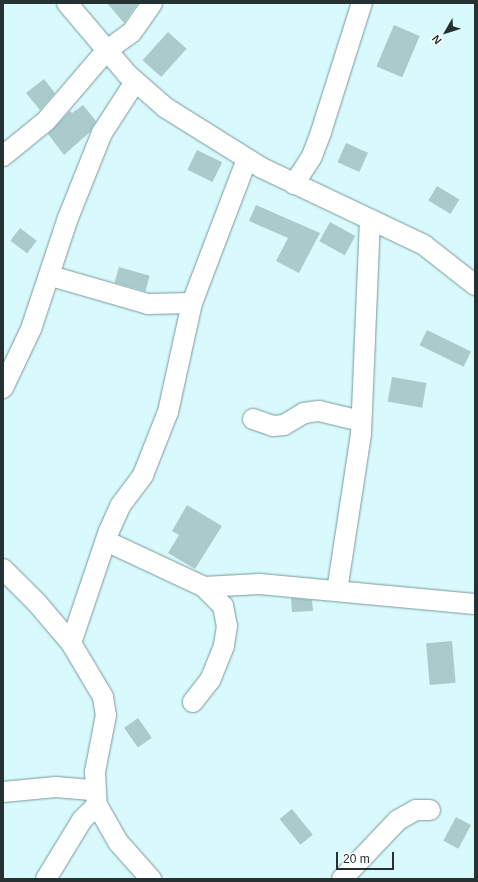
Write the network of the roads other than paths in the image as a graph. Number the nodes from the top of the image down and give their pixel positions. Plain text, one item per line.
1 (67, 3) edge
2 (152, 3) edge
3 (362, 3) edge
4 (106, 51) junction
5 (135, 82) junction
6 (3, 156) edge
7 (247, 159) junction
8 (294, 184) junction
9 (370, 222) junction
10 (51, 276) junction
11 (475, 285) edge
12 (192, 303) junction
13 (3, 388) edge
14 (253, 419) dead end
15 (361, 421) junction
16 (106, 541) junction
17 (3, 569) edge
18 (204, 587) junction
19 (337, 591) junction
20 (475, 604) edge
21 (71, 644) junction
22 (193, 702) dead end
23 (3, 792) edge
24 (95, 798) junction
25 (430, 810) dead end
26 (46, 879) edge
27 (151, 879) edge
28 (342, 879) edge

1 - 4 street
2 - 4 street
3 - 8 street
4 - 5 street
4 - 6 street
5 - 7 street
5 - 10 street
7 - 8 street
7 - 12 street
8 - 9 street
9 - 11 street
9 - 15 street
10 - 12 street
10 - 13 street
12 - 16 street
14 - 15 street
15 - 19 street
16 - 18 street
16 - 21 street
17 - 21 street
18 - 19 street
18 - 22 street
19 - 20 street
21 - 24 street
23 - 24 street
24 - 26 street
24 - 27 street
25 - 28 street

